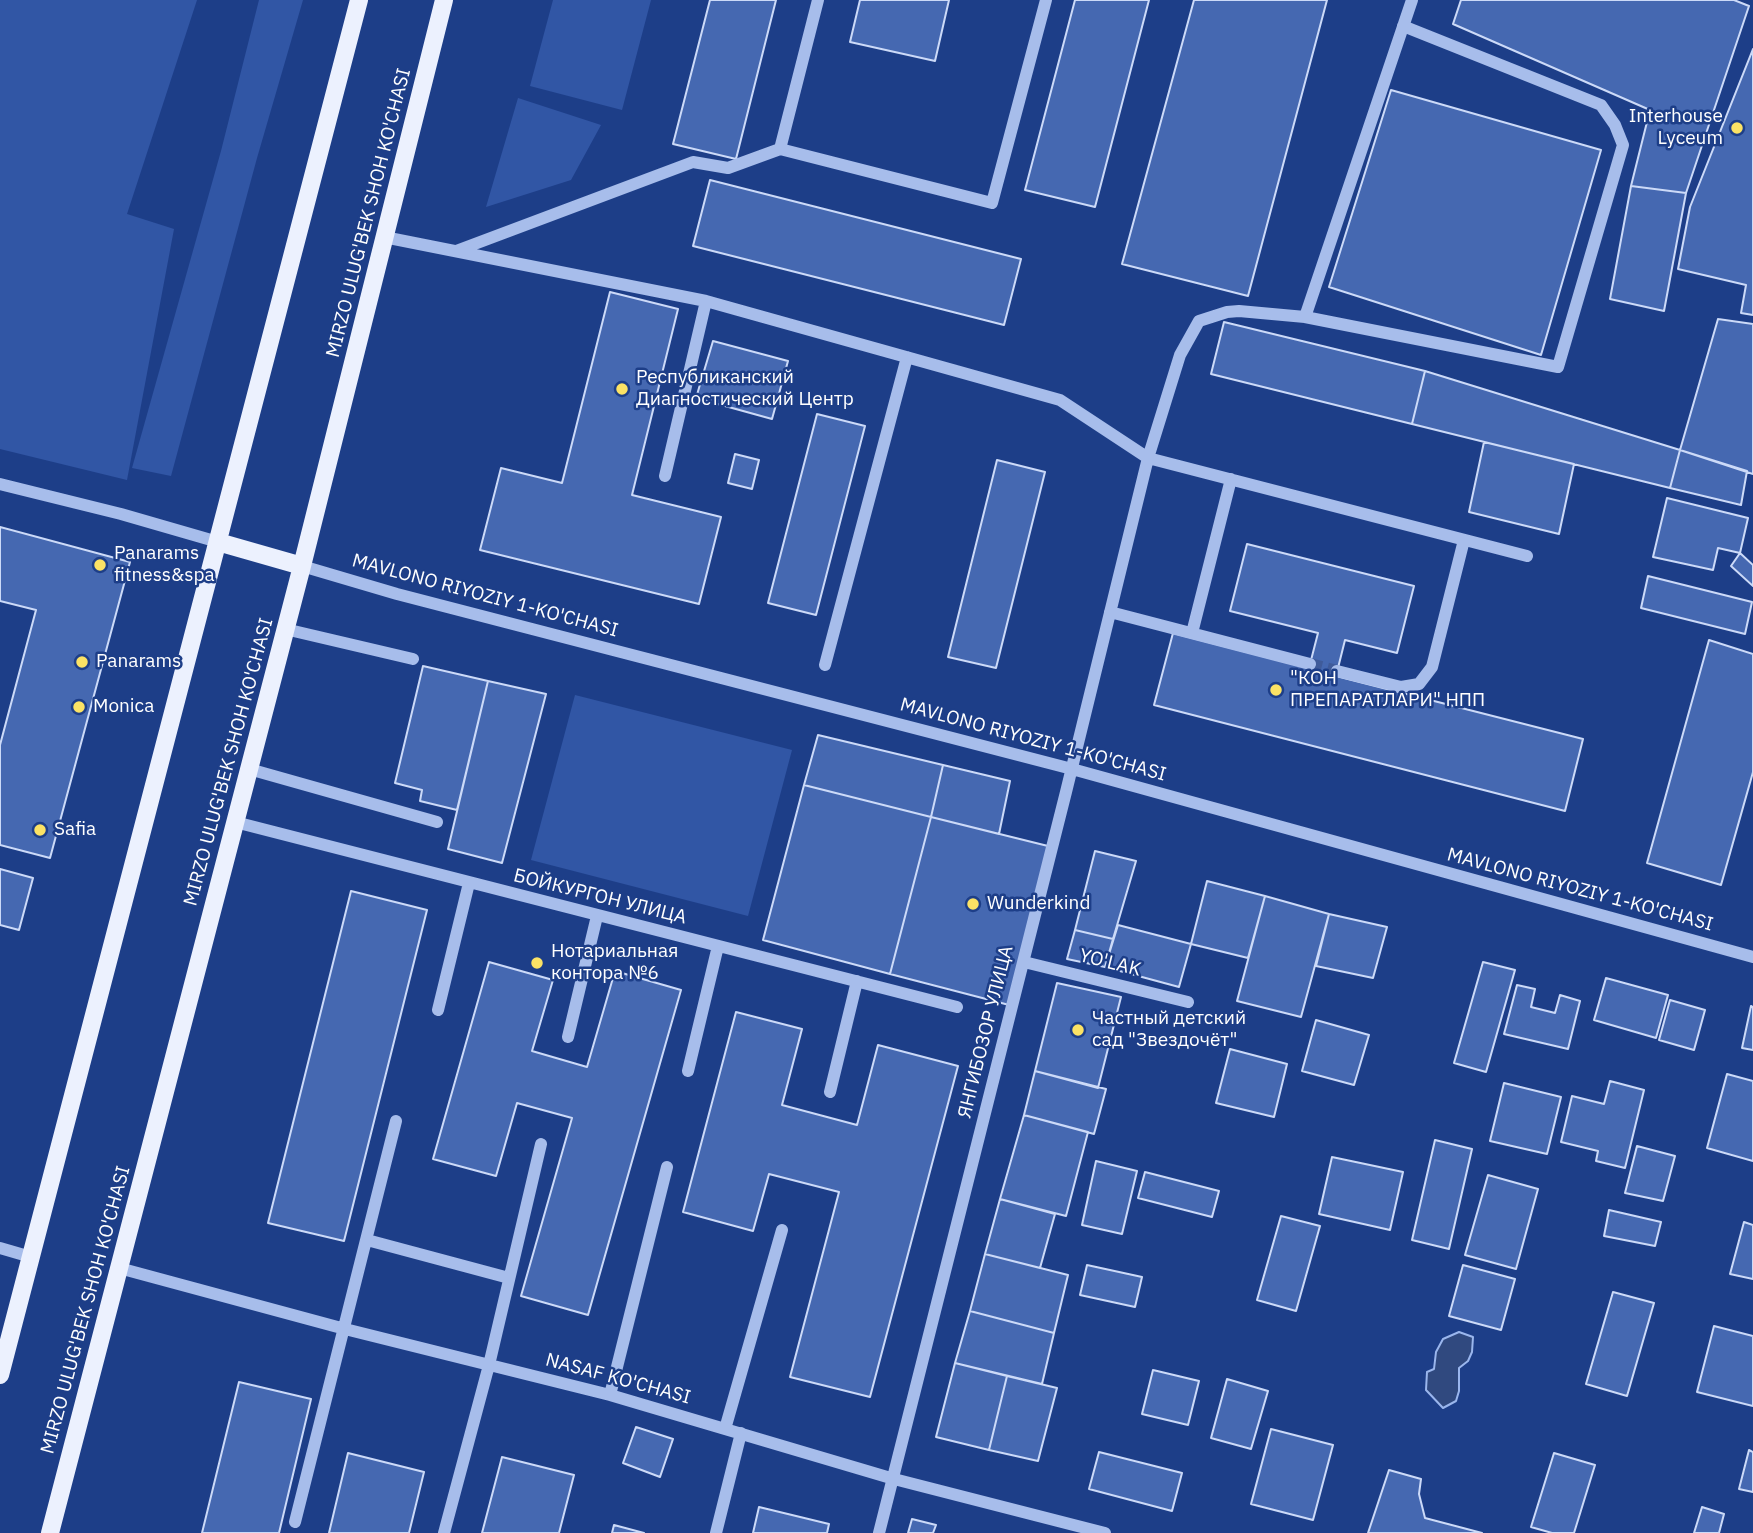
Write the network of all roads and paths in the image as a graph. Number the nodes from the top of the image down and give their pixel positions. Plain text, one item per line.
1 (359, 0) edge
2 (444, 0) edge
3 (818, 0) edge
4 (1046, 0) edge
5 (1412, 0) edge
6 (1403, 26) junction
7 (780, 149) junction
8 (384, 237) junction
9 (456, 251) junction
10 (706, 301) junction
11 (1305, 317) junction
12 (907, 357) junction
13 (1148, 457) junction
14 (665, 477) dead end
15 (1231, 479) junction
16 (0, 484) edge
17 (1464, 540) junction
18 (218, 542) junction
19 (1527, 556) dead end
20 (302, 566) junction
21 (1110, 612) junction
22 (285, 629) junction
23 (1192, 633) junction
24 (413, 659) dead end
25 (825, 664) dead end
26 (1310, 664) tunnel mouth
27 (1337, 670) tunnel mouth
28 (249, 769) junction
29 (1072, 769) junction
30 (235, 822) junction
31 (438, 822) dead end
32 (469, 883) junction
33 (597, 916) junction
34 (718, 946) junction
35 (1753, 957) edge
36 (1024, 962) junction
37 (857, 981) junction
38 (1188, 1002) dead end
39 (957, 1007) dead end
40 (438, 1010) dead end
41 (568, 1037) dead end
42 (688, 1070) dead end
43 (830, 1092) dead end
44 (396, 1121) dead end
45 (541, 1144) dead end
46 (667, 1167) dead end
47 (782, 1230) dead end
48 (367, 1240) junction
49 (0, 1248) edge
50 (31, 1257) junction
51 (119, 1268) junction
52 (509, 1278) junction
53 (345, 1329) junction
54 (489, 1365) junction
55 (0, 1375) edge
56 (610, 1395) junction
57 (725, 1429) junction
58 (741, 1433) junction
59 (894, 1479) junction
60 (295, 1522) dead end
61 (50, 1533) edge
62 (444, 1533) edge
63 (716, 1533) edge
64 (879, 1533) edge
65 (1105, 1533) edge

1 - 18 main road
2 - 8 main road, MIRZO ULUG'BEK SHOH KO'CHASI
3 - 7 street
4 - 7 street
5 - 6 street
6 - 11 street
6 - 11 street, ЯНГИБОЗОР УЛИЦА
7 - 9 street
8 - 9 street
8 - 20 main road, MIRZO ULUG'BEK SHOH KO'CHASI
9 - 10 street
10 - 12 street
10 - 14 street
11 - 13 street, ЯНГИБОЗОР УЛИЦА
12 - 13 street
12 - 25 street
13 - 15 street
13 - 21 street, ЯНГИБОЗОР УЛИЦА
15 - 17 street
15 - 23 street
16 - 18 street
17 - 19 street
17 - 27 street
18 - 20 main road
18 - 50 main road
20 - 22 main road, MIRZO ULUG'BEK SHOH KO'CHASI
20 - 29 street, MAVLONO RIYOZIY 1-KO'CHASI
21 - 23 street
21 - 29 street, ЯНГИБОЗОР УЛИЦА
22 - 24 street
22 - 28 main road, MIRZO ULUG'BEK SHOH KO'CHASI
23 - 26 street
28 - 30 main road, MIRZO ULUG'BEK SHOH KO'CHASI
28 - 31 street
29 - 35 street, MAVLONO RIYOZIY 1-KO'CHASI
29 - 36 street, ЯНГИБОЗОР УЛИЦА
30 - 32 street, БОЙКУРГОН УЛИЦА
30 - 51 main road, MIRZO ULUG'BEK SHOH KO'CHASI
32 - 33 street, БОЙКУРГОН УЛИЦА
32 - 40 street
33 - 34 street, БОЙКУРГОН УЛИЦА
33 - 41 street
34 - 37 street, БОЙКУРГОН УЛИЦА
34 - 42 street
36 - 38 street, YO'LAK
36 - 59 street, ЯНГИБОЗОР УЛИЦА
37 - 39 street, БОЙКУРГОН УЛИЦА
37 - 43 street
44 - 48 street
45 - 52 street
46 - 56 street
47 - 57 street
48 - 52 street
48 - 53 street
49 - 50 street
50 - 55 main road
51 - 53 street, NASAF KO'CHASI
51 - 61 main road, MIRZO ULUG'BEK SHOH KO'CHASI
52 - 54 street
53 - 54 street, NASAF KO'CHASI
53 - 60 street
54 - 56 street, NASAF KO'CHASI
54 - 62 street
56 - 57 street, NASAF KO'CHASI
57 - 58 street, NASAF KO'CHASI
58 - 59 street, NASAF KO'CHASI
58 - 63 street
59 - 64 street, ЯНГИБОЗОР УЛИЦА
59 - 65 street, NASAF KO'CHASI

